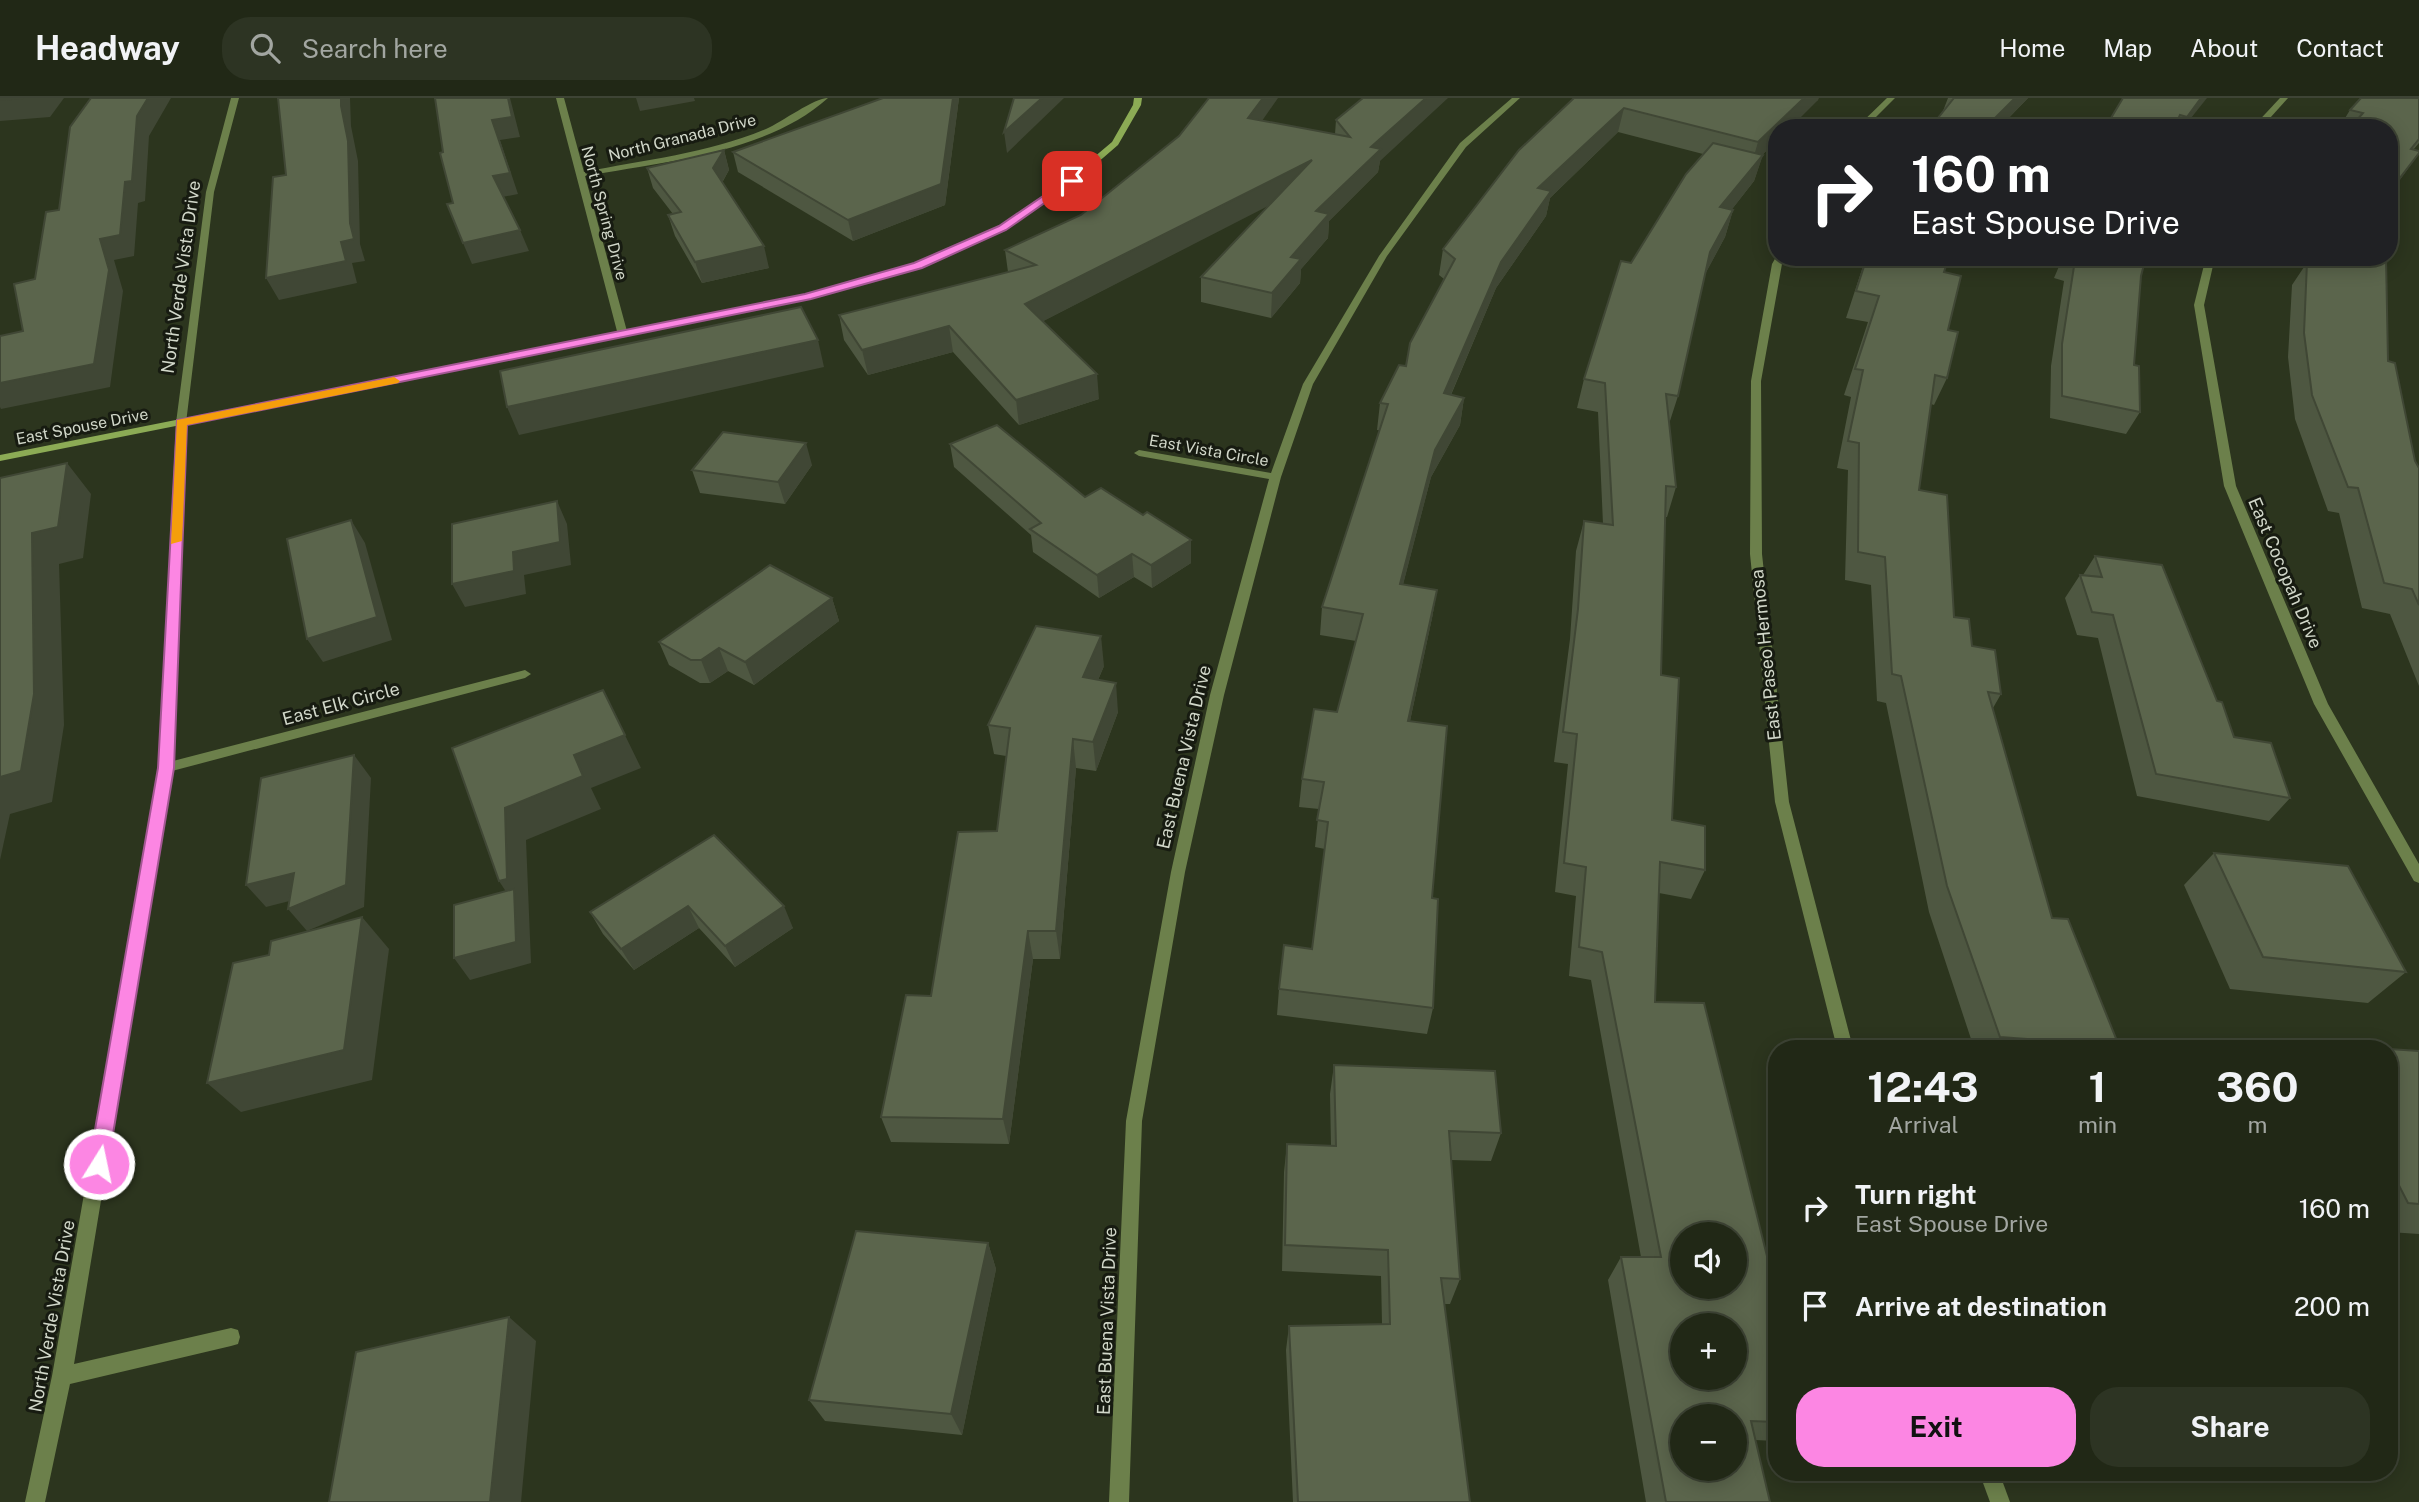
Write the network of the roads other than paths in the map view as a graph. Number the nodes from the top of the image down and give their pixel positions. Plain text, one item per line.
1 (235, 98) edge
2 (560, 98) edge
3 (824, 98) edge
4 (1138, 98) edge
5 (1516, 98) edge
6 (1891, 98) edge
7 (2284, 98) edge
8 (1869, 119) edge
9 (2264, 119) edge
10 (579, 175) junction
11 (1777, 266) edge
12 (2209, 266) edge
13 (623, 335) junction
14 (181, 423) junction
15 (1139, 453) dead end
16 (0, 458) edge
17 (1275, 477) junction
18 (525, 674) dead end
19 (166, 768) junction
20 (2419, 877) edge
21 (1843, 1040) edge
22 (231, 1337) dead end
23 (62, 1376) junction
24 (1992, 1481) edge
25 (35, 1502) edge
26 (1119, 1502) edge
27 (2000, 1502) edge

1 - 14 street, North Verde Vista Drive
2 - 10 street, North Spring Drive
3 - 10 street, North Granada Drive
4 - 13 main road, East Spouse Drive
5 - 17 street, East Buena Vista Drive
6 - 8 street
7 - 9 street
10 - 13 street, North Spring Drive
11 - 21 street, East Paseo Hermosa
12 - 20 street, East Cocopah Drive
13 - 14 main road, East Spouse Drive
14 - 16 main road, East Spouse Drive
14 - 19 street, North Verde Vista Drive
15 - 17 street, East Vista Circle
17 - 26 street, East Buena Vista Drive
18 - 19 street, East Elk Circle
19 - 23 street, North Verde Vista Drive
22 - 23 street
23 - 25 street, North Verde Vista Drive
24 - 27 street

